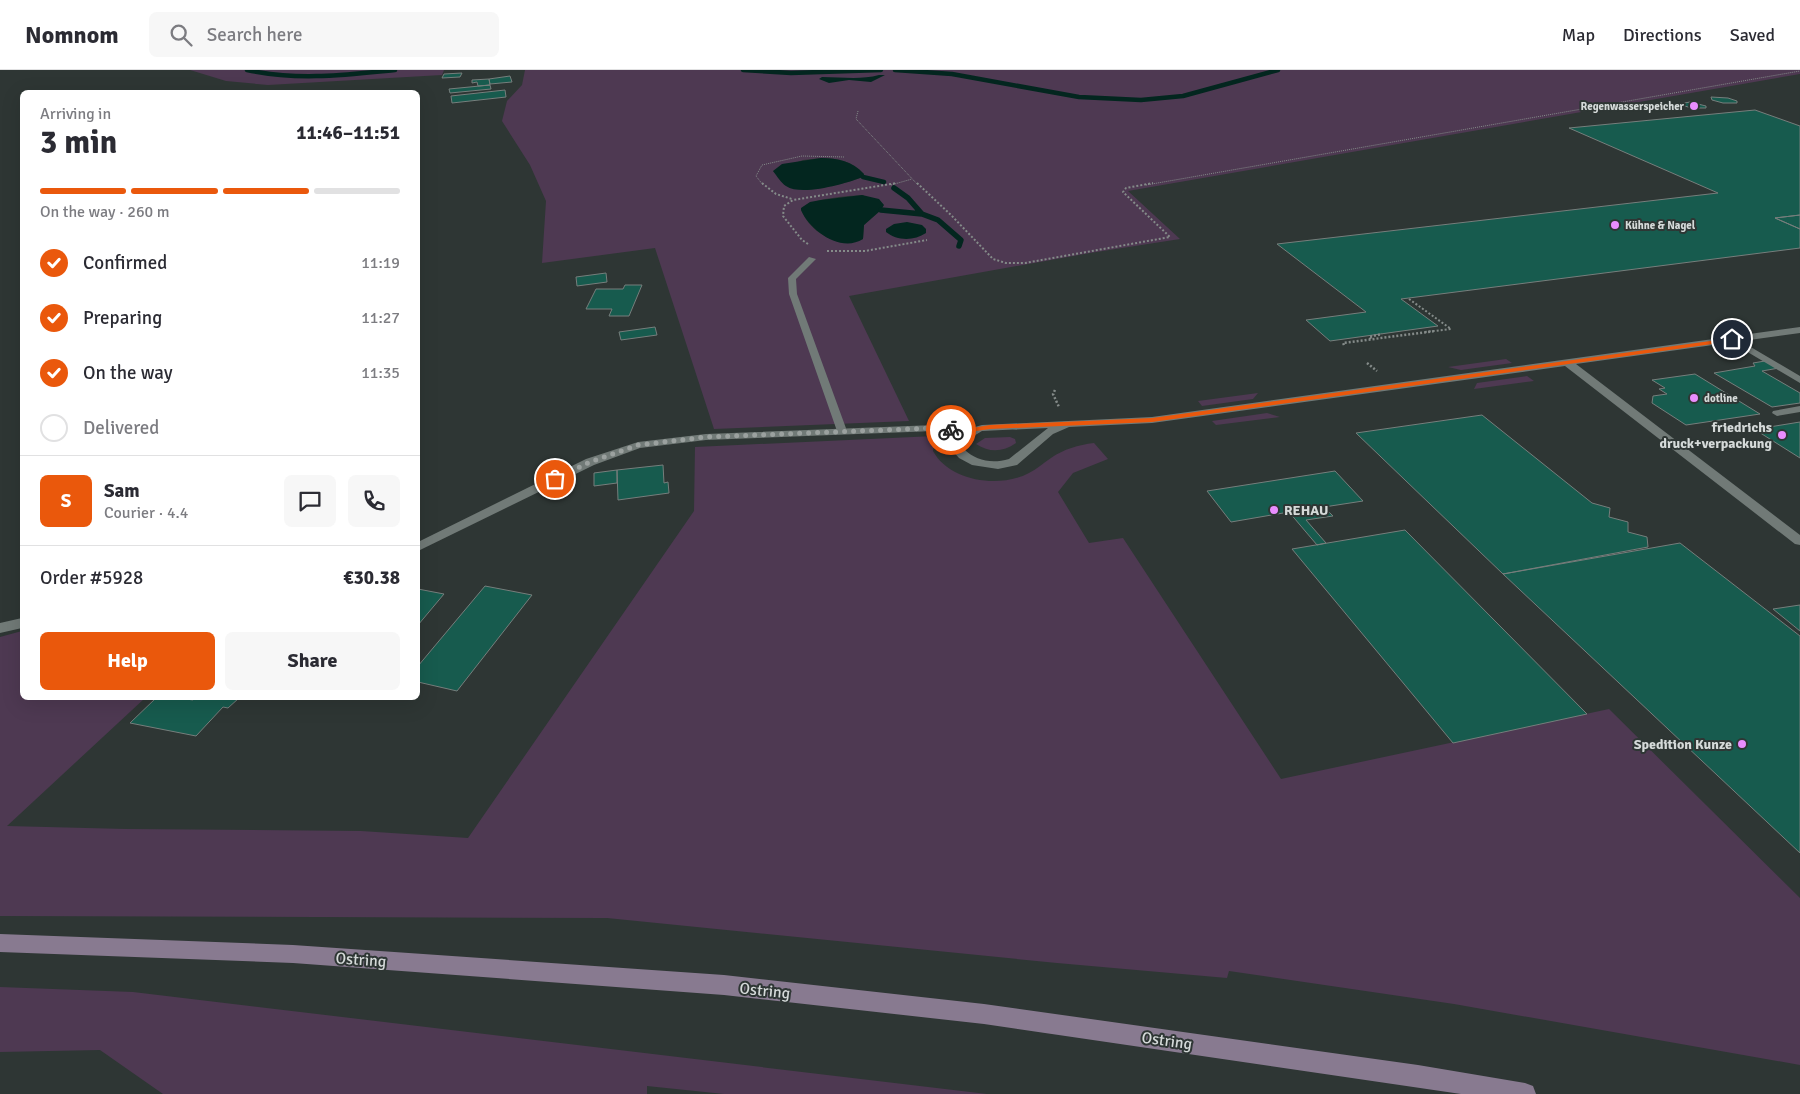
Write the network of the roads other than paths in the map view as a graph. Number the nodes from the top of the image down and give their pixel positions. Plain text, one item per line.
1 (812, 258) road end
2 (1800, 330) edge
3 (1732, 339) junction
4 (1567, 362) junction
5 (1800, 380) edge
6 (1800, 409) edge
7 (1777, 413) dead end
8 (1067, 424) junction
9 (842, 431) junction
10 (964, 434) junction
11 (1800, 541) edge
12 (420, 547) edge
13 (20, 623) edge
14 (0, 628) edge
15 (0, 943) edge
16 (1525, 1094) edge

1 - 9 lane
2 - 3 street
3 - 4 street
3 - 5 lane
4 - 8 street
4 - 11 street
6 - 7 lane
8 - 10 street
8 - 10 street
9 - 10 street
9 - 12 street
13 - 14 street
15 - 16 main road, Ostring

